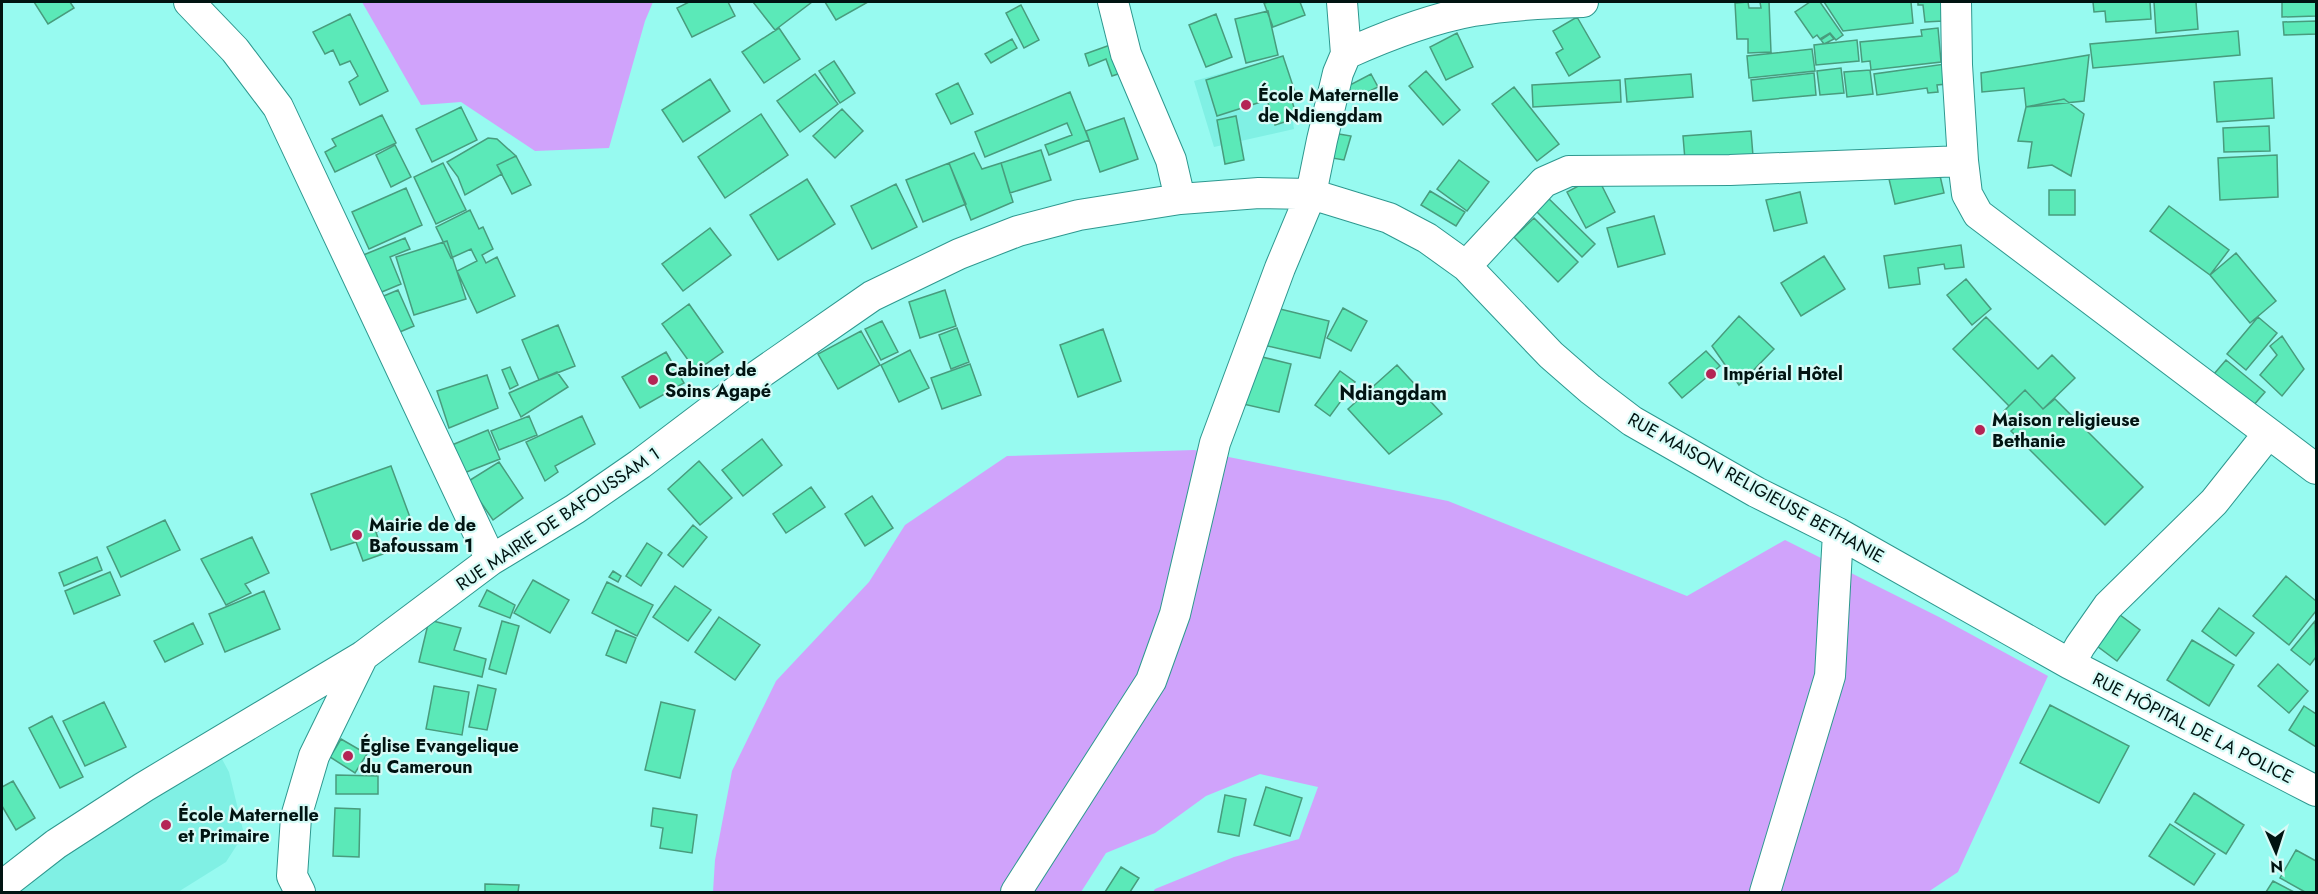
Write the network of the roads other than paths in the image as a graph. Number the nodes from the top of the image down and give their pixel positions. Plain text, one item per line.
1 (189, 2) edge
2 (1113, 2) edge
3 (1342, 2) edge
4 (1583, 2) edge
5 (1956, 2) edge
6 (1346, 54) junction
7 (1964, 161) junction
8 (1311, 194) junction
9 (1180, 199) junction
10 (1466, 266) junction
11 (2268, 434) junction
12 (2316, 470) edge
13 (1838, 533) junction
14 (491, 560) junction
15 (363, 656) junction
16 (2070, 664) junction
17 (2316, 791) edge
18 (2, 886) edge
19 (300, 892) edge
20 (1016, 892) edge
21 (1765, 892) edge

1 - 14 street
2 - 9 street
3 - 6 street
4 - 6 street
5 - 7 street
6 - 8 street
7 - 10 street
7 - 11 street
8 - 9 street, RUE MAISON RELIGIEUSE BETHANIE
8 - 10 street, RUE MAISON RELIGIEUSE BETHANIE
8 - 20 street
9 - 14 street, RUE MAIRIE DE BAFOUSSAM 1
10 - 13 street, RUE MAISON RELIGIEUSE BETHANIE
11 - 12 street
11 - 16 street
13 - 16 street, RUE MAISON RELIGIEUSE BETHANIE
13 - 21 street
14 - 15 street, RUE MAIRIE DE BAFOUSSAM 1
15 - 18 street, RUE MAIRIE DE BAFOUSSAM 1
15 - 19 street
16 - 17 street, RUE HÔPITAL DE LA POLICE

